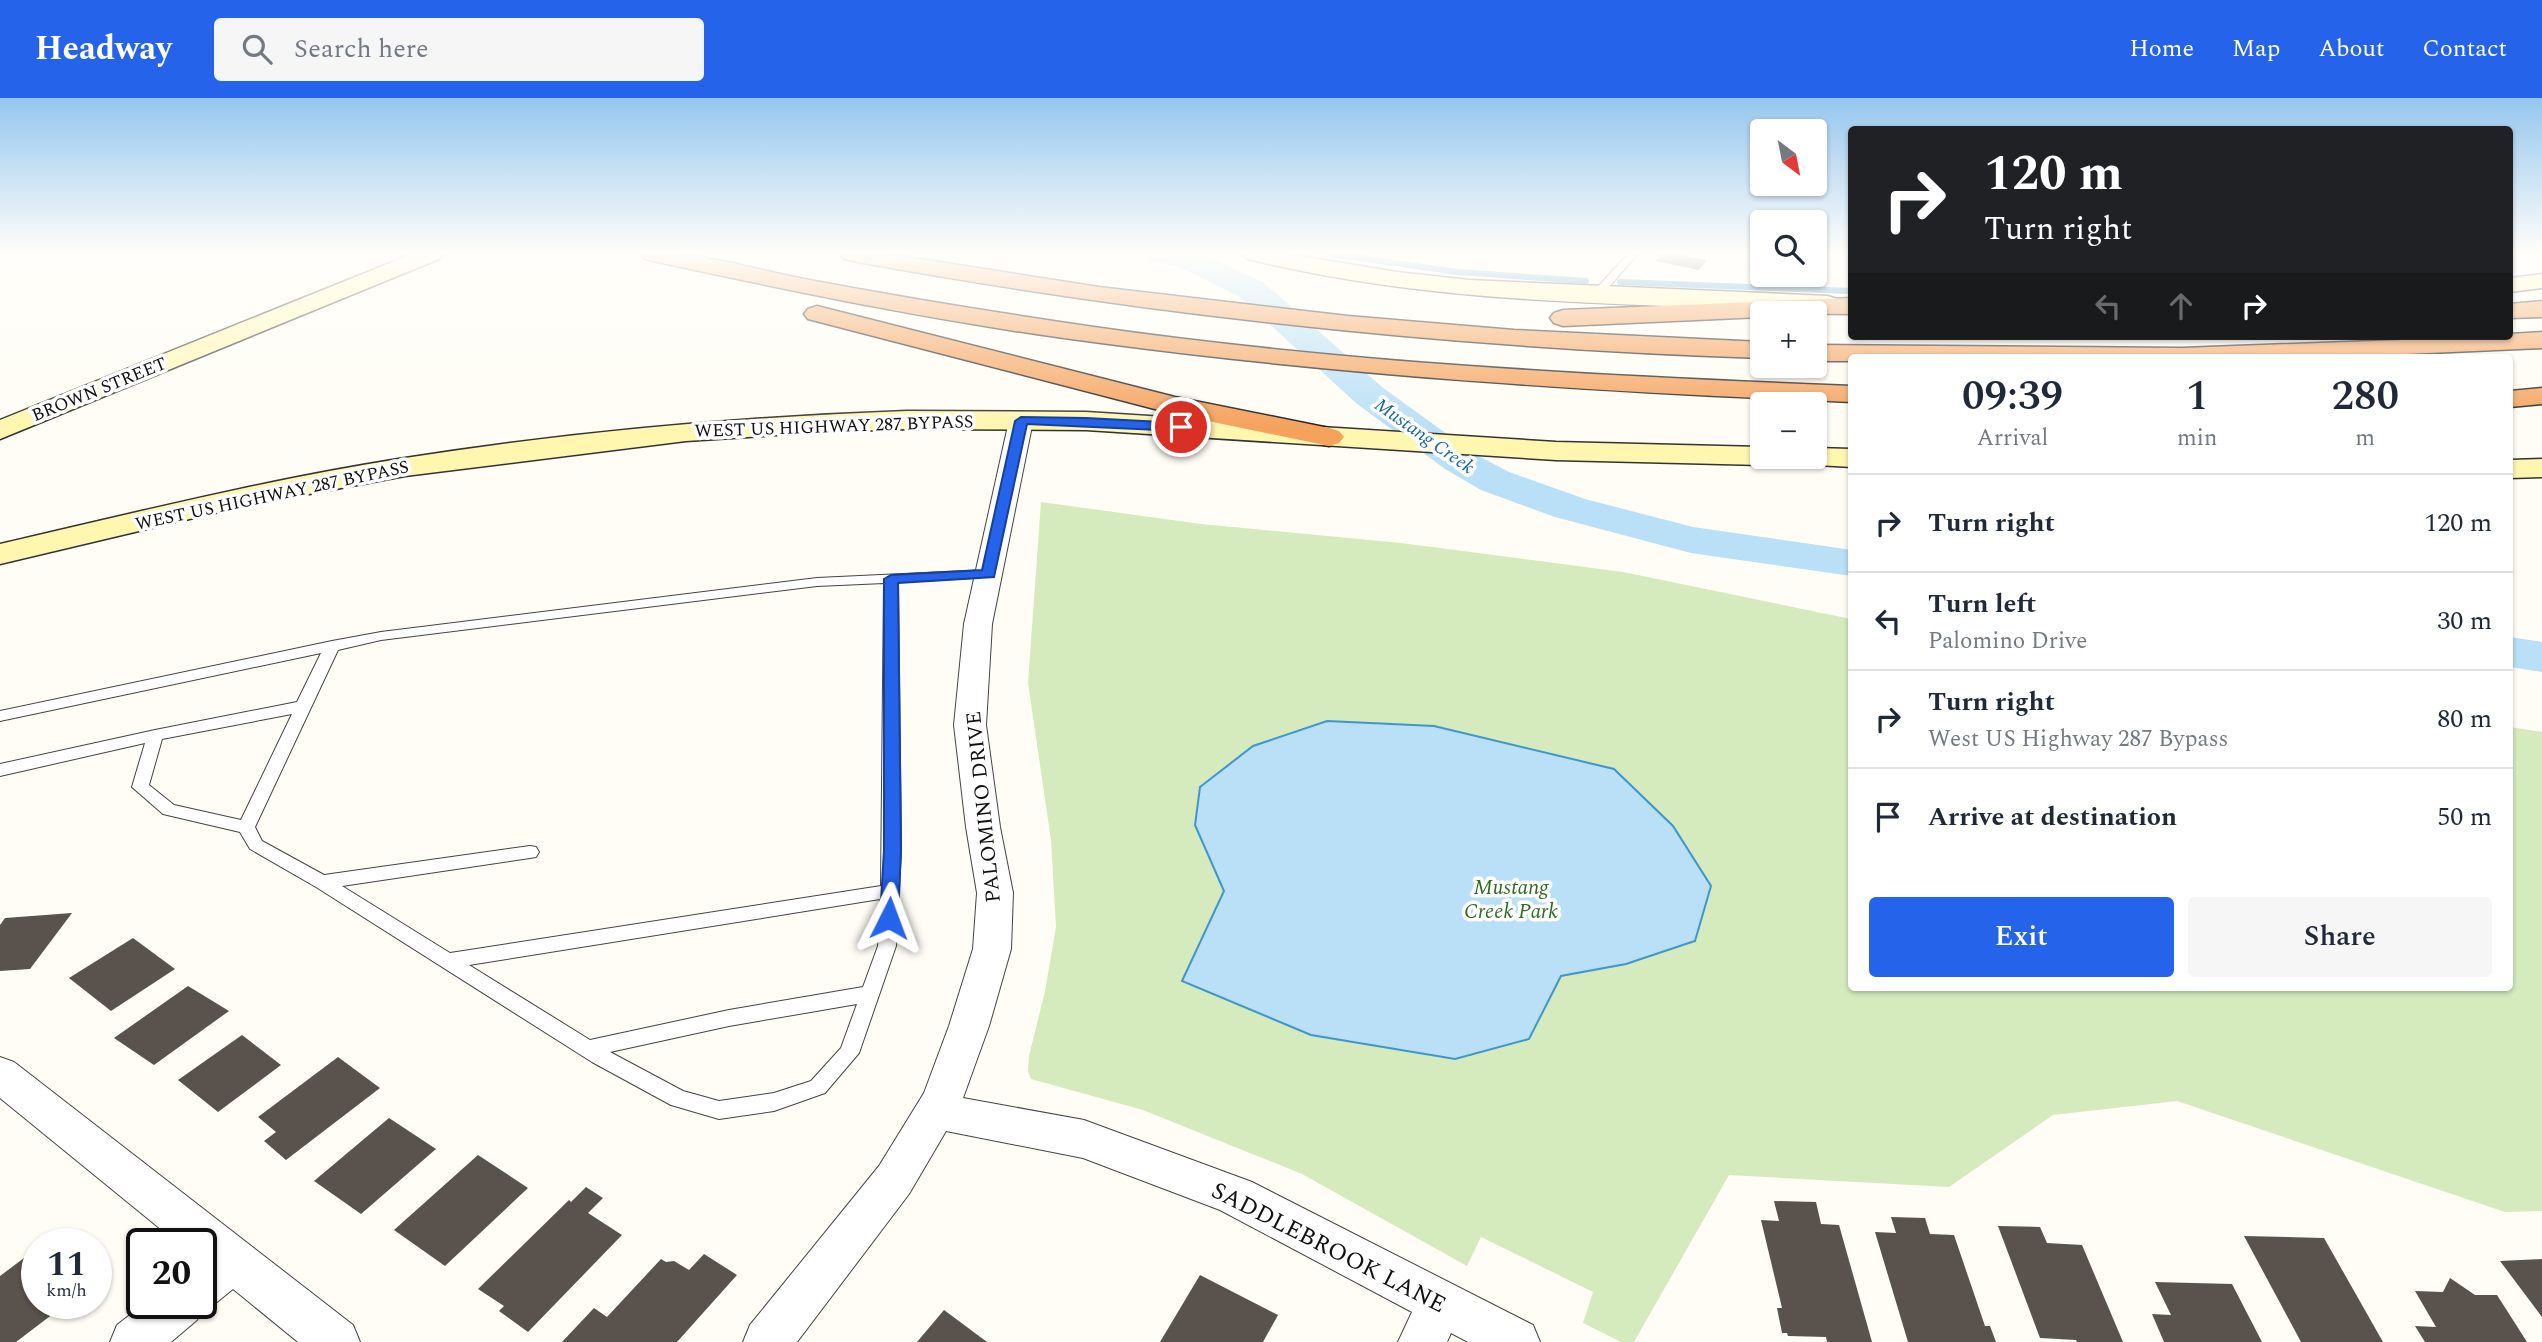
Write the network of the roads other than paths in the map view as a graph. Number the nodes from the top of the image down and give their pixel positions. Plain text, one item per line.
1 (288, 312) edge
2 (809, 312) edge
3 (950, 312) edge
4 (1288, 312) edge
5 (1703, 312) edge
6 (1388, 320) junction
7 (2542, 340) edge
8 (1750, 349) edge
9 (1827, 353) edge
10 (1937, 354) edge
11 (2227, 354) edge
12 (2542, 382) edge
13 (2513, 384) edge
14 (1848, 394) edge
15 (2542, 396) edge
16 (2513, 399) edge
17 (1021, 421) junction
18 (0, 430) edge
19 (1341, 438) junction
20 (1750, 456) edge
21 (1827, 458) edge
22 (1848, 458) edge
23 (2542, 468) edge
24 (2513, 469) edge
25 (0, 554) edge
26 (989, 574) junction
27 (891, 579) junction
28 (332, 646) junction
29 (305, 706) junction
30 (0, 716) edge
31 (155, 735) junction
32 (0, 769) edge
33 (246, 827) junction
34 (530, 852) dead end
35 (323, 882) junction
36 (890, 891) junction
37 (448, 961) junction
38 (870, 994) junction
39 (589, 1049) junction
40 (0, 1074) edge
41 (935, 1111) junction
42 (168, 1228) edge
43 (217, 1273) edge
44 (162, 1319) edge
45 (1431, 1322) edge
46 (134, 1342) edge
47 (336, 1342) edge
48 (767, 1342) edge
49 (1516, 1342) edge

1 - 18 main road, BROWN STREET
2 - 19 highway
3 - 14 highway
4 - 6 highway
5 - 6 highway
6 - 8 highway
7 - 11 highway
9 - 10 highway
12 - 13 highway
15 - 16 highway
17 - 19 main road, WEST US HIGHWAY 287 BYPASS
17 - 25 main road, WEST US HIGHWAY 287 BYPASS
17 - 26 street, PALOMINO DRIVE
19 - 20 main road, WEST US HIGHWAY 287 BYPASS
21 - 22 main road
23 - 24 main road
26 - 27 lane
26 - 41 street, PALOMINO DRIVE
27 - 28 lane
27 - 36 lane
28 - 29 lane
28 - 30 lane
29 - 31 lane
29 - 33 lane
31 - 32 lane
31 - 33 lane
33 - 35 lane
34 - 35 lane
35 - 37 lane
36 - 37 lane
36 - 38 lane
37 - 39 lane
38 - 39 lane
38 - 39 lane
40 - 42 street
41 - 45 street, SADDLEBROOK LANE
41 - 48 street, PALOMINO DRIVE
43 - 47 street
44 - 46 street
45 - 49 street, SADDLEBROOK LANE

